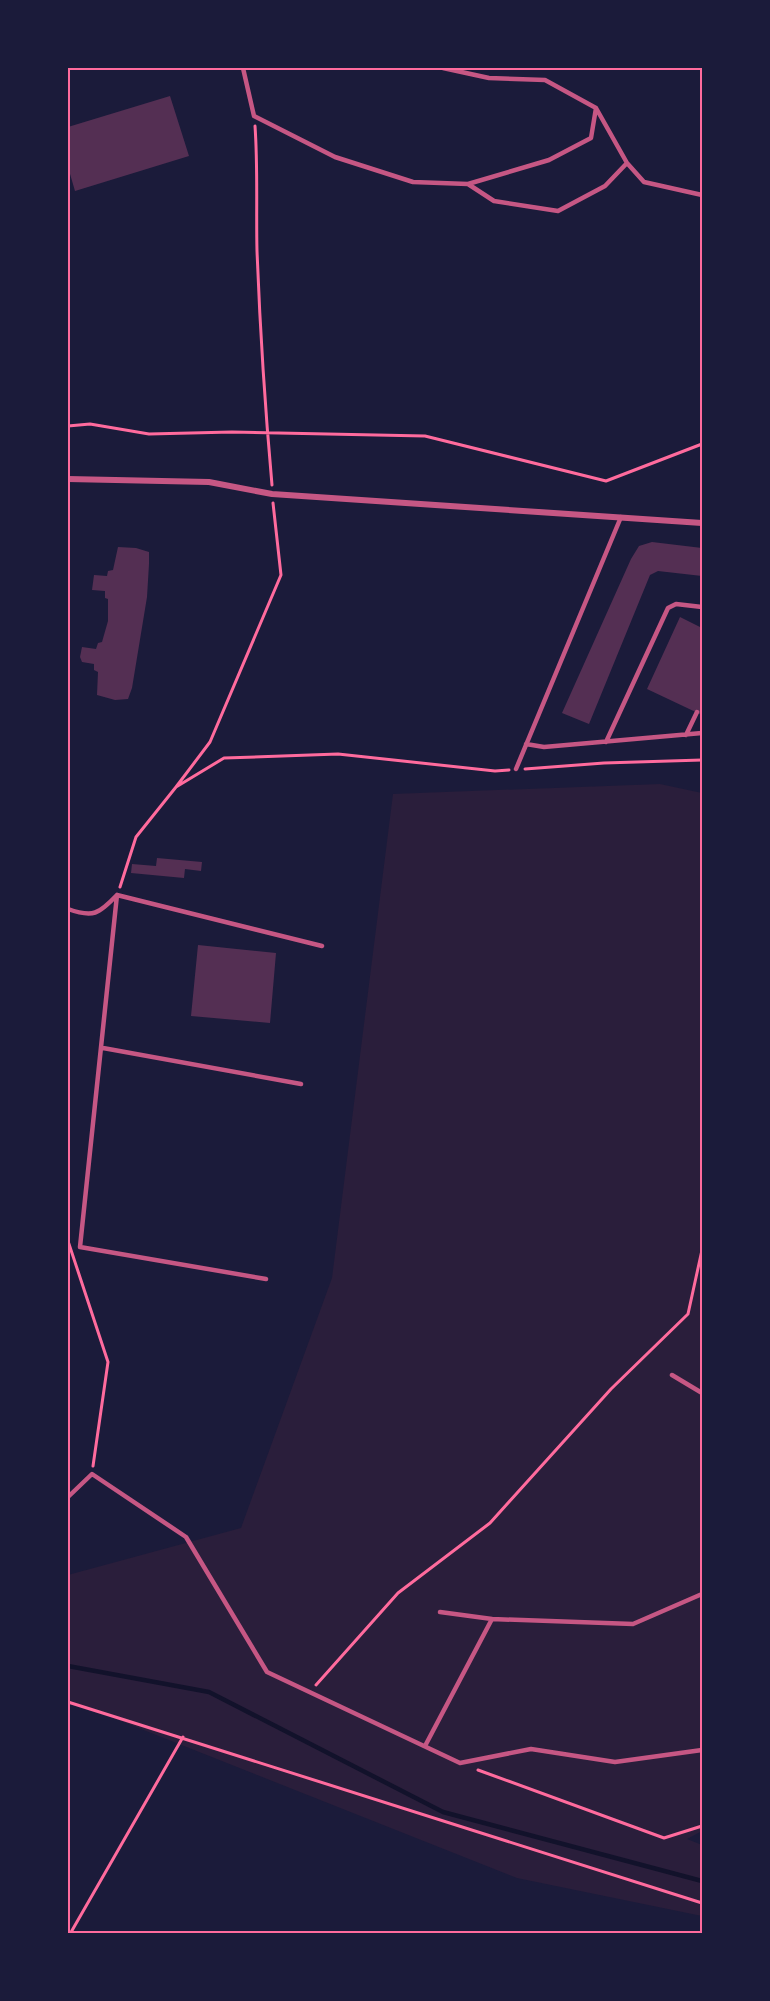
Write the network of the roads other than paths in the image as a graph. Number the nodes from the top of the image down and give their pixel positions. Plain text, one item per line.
1 (243, 68) edge
2 (443, 68) edge
3 (596, 108) junction
4 (627, 163) junction
5 (468, 184) junction
6 (702, 195) edge
7 (68, 479) edge
8 (621, 517) junction
9 (702, 523) edge
10 (702, 607) edge
11 (697, 712) dead end
12 (702, 734) edge
13 (686, 735) junction
14 (606, 742) junction
15 (526, 744) junction
16 (516, 770) dead end
17 (117, 895) junction
18 (68, 909) edge
19 (322, 946) dead end
20 (103, 1048) junction
21 (301, 1084) dead end
22 (266, 1279) dead end
23 (672, 1375) dead end
24 (702, 1393) edge
25 (68, 1497) edge
26 (702, 1594) edge
27 (440, 1612) dead end
28 (492, 1619) junction
29 (425, 1746) junction
30 (702, 1750) edge

1 - 5 lane
2 - 3 lane
3 - 4 lane
3 - 5 lane
4 - 5 lane
4 - 6 lane
7 - 8 street
8 - 9 street
8 - 15 lane
10 - 14 lane
11 - 13 lane
12 - 13 lane
13 - 14 lane
14 - 15 lane
15 - 16 lane
17 - 18 lane
17 - 19 lane
17 - 20 lane
20 - 21 lane
20 - 22 lane
23 - 24 lane
25 - 29 lane
26 - 28 lane
27 - 28 lane
28 - 29 lane
29 - 30 lane

